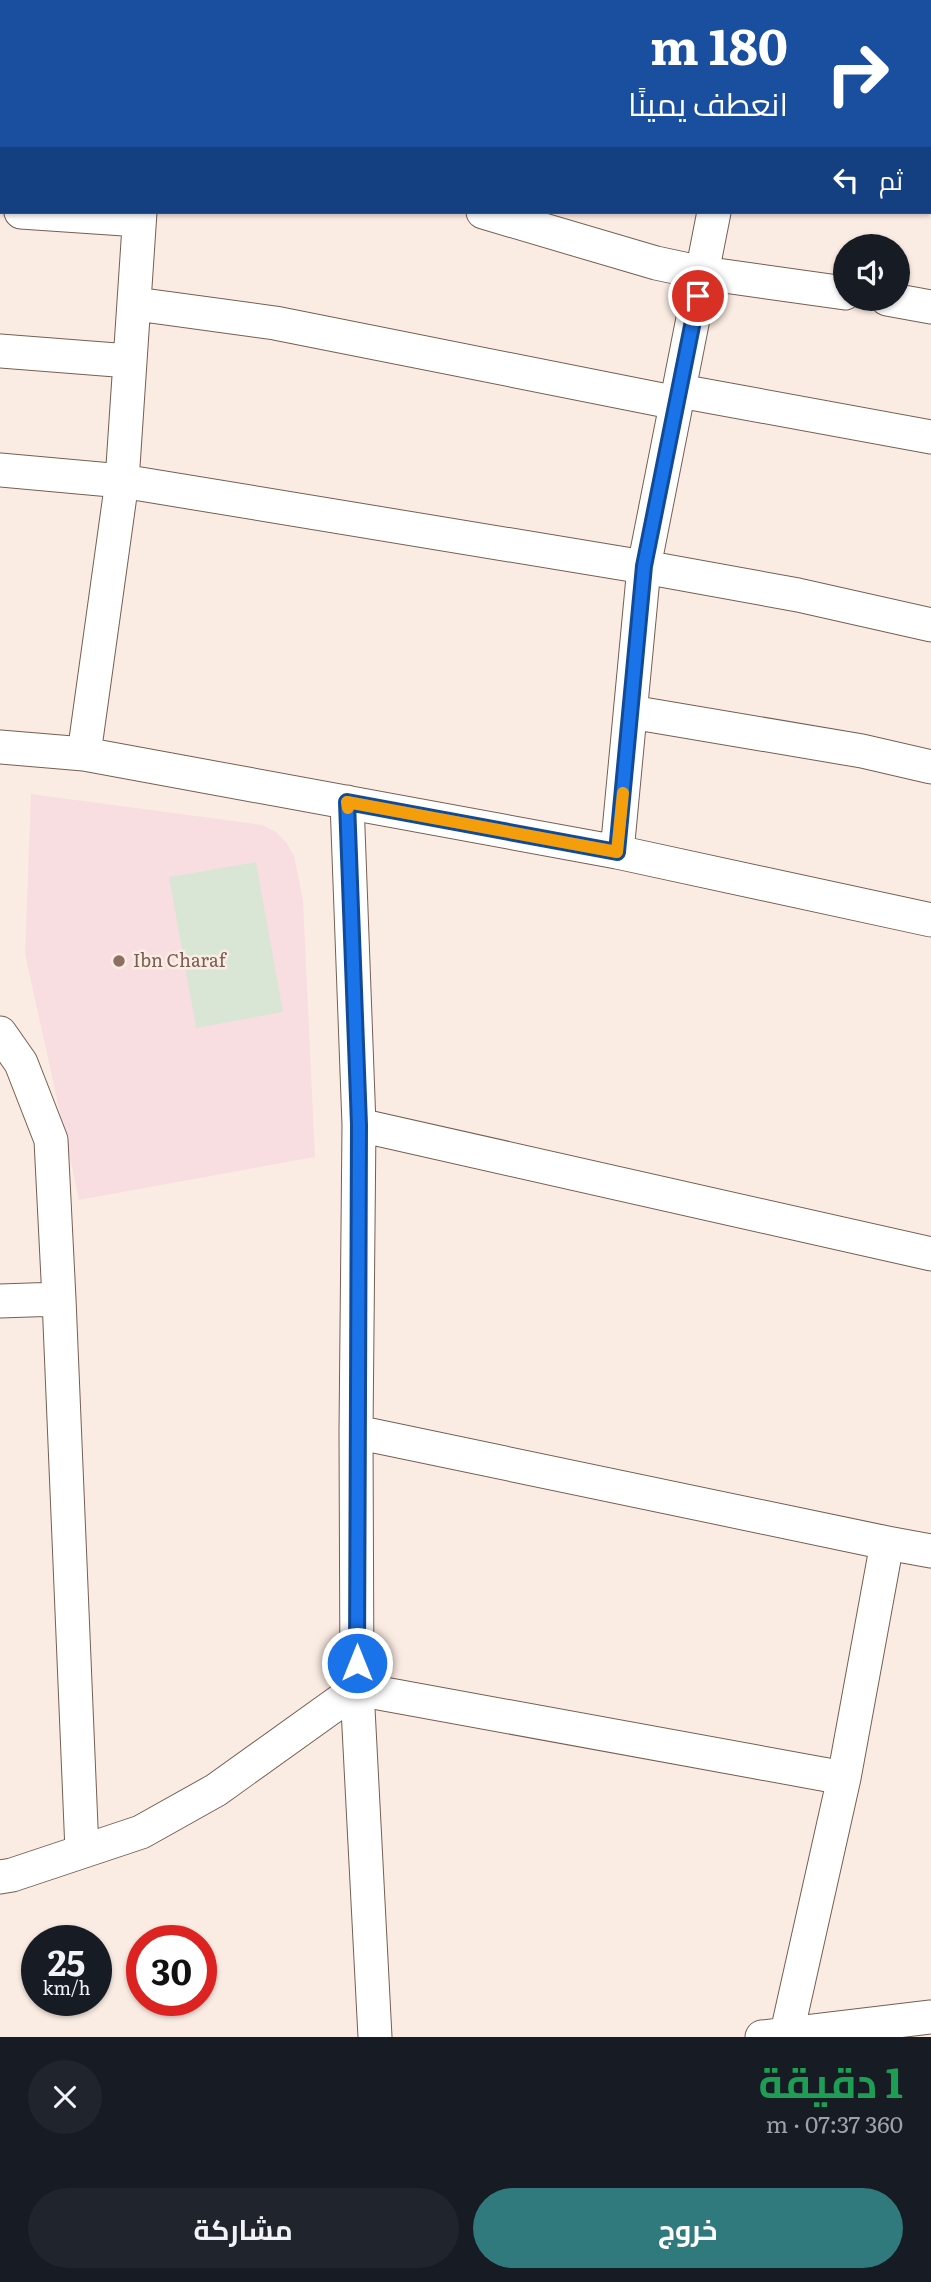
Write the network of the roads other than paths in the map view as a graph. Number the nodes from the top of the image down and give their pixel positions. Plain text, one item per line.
1 (81, 214) edge
2 (497, 214) edge
3 (713, 214) edge
4 (140, 216) edge
5 (578, 226) edge
6 (703, 273) junction
7 (833, 291) edge
8 (136, 304) junction
9 (0, 351) edge
10 (129, 361) junction
11 (679, 397) junction
12 (931, 436) edge
13 (0, 470) edge
14 (122, 481) junction
15 (644, 566) junction
16 (931, 625) edge
17 (631, 712) junction
18 (0, 747) edge
19 (84, 754) junction
20 (931, 767) edge
21 (347, 802) junction
22 (617, 852) junction
23 (931, 920) edge
24 (0, 1033) edge
25 (359, 1125) junction
26 (931, 1254) edge
27 (60, 1299) junction
28 (0, 1301) edge
29 (356, 1432) junction
30 (887, 1543) junction
31 (931, 1551) edge
32 (357, 1689) junction
33 (844, 1778) junction
34 (82, 1851) junction
35 (0, 1877) edge
36 (931, 2017) edge
37 (778, 2036) edge
38 (375, 2037) edge

1 - 4 street
2 - 5 street
3 - 6 street
4 - 8 street
5 - 6 street
6 - 7 street
6 - 11 street
8 - 10 street
8 - 11 street
9 - 10 street
10 - 14 street
11 - 12 street
11 - 15 street
13 - 14 street
14 - 15 street
14 - 19 street
15 - 16 street
15 - 17 street
17 - 20 street
17 - 22 street
18 - 19 street
19 - 21 street
21 - 22 street
21 - 25 street
22 - 23 street
24 - 27 street
25 - 26 street
25 - 29 street
27 - 28 street
27 - 34 street
29 - 30 street
29 - 32 street
30 - 31 street
30 - 33 street
32 - 33 street
32 - 34 street
32 - 38 street
33 - 37 street
34 - 35 street
36 - 37 street

